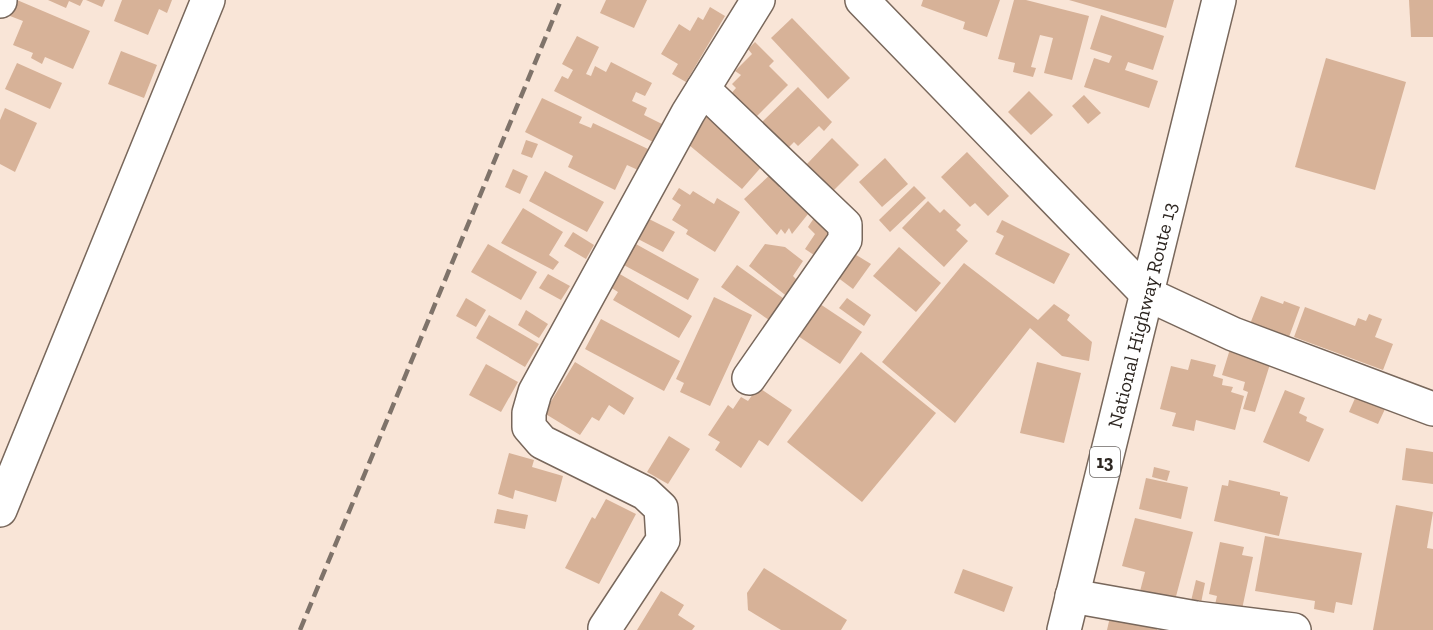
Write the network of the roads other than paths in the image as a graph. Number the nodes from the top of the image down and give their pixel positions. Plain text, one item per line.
1 (208, 0) edge
2 (758, 0) edge
3 (1219, 0) edge
4 (873, 5) edge
5 (703, 89) junction
6 (1147, 294) junction
7 (749, 378) dead end
8 (1433, 409) edge
9 (0, 510) edge
10 (1072, 596) junction
11 (605, 628) dead end
12 (1064, 630) edge
13 (1294, 630) edge

1 - 9 main road
2 - 5 main road
3 - 6 main road, National Highway Route 13 / 13
4 - 6 main road
5 - 7 main road
5 - 11 main road
6 - 8 main road
6 - 10 main road, National Highway Route 13 / 13
10 - 12 main road, National Highway Route 13 / 13
10 - 13 main road

